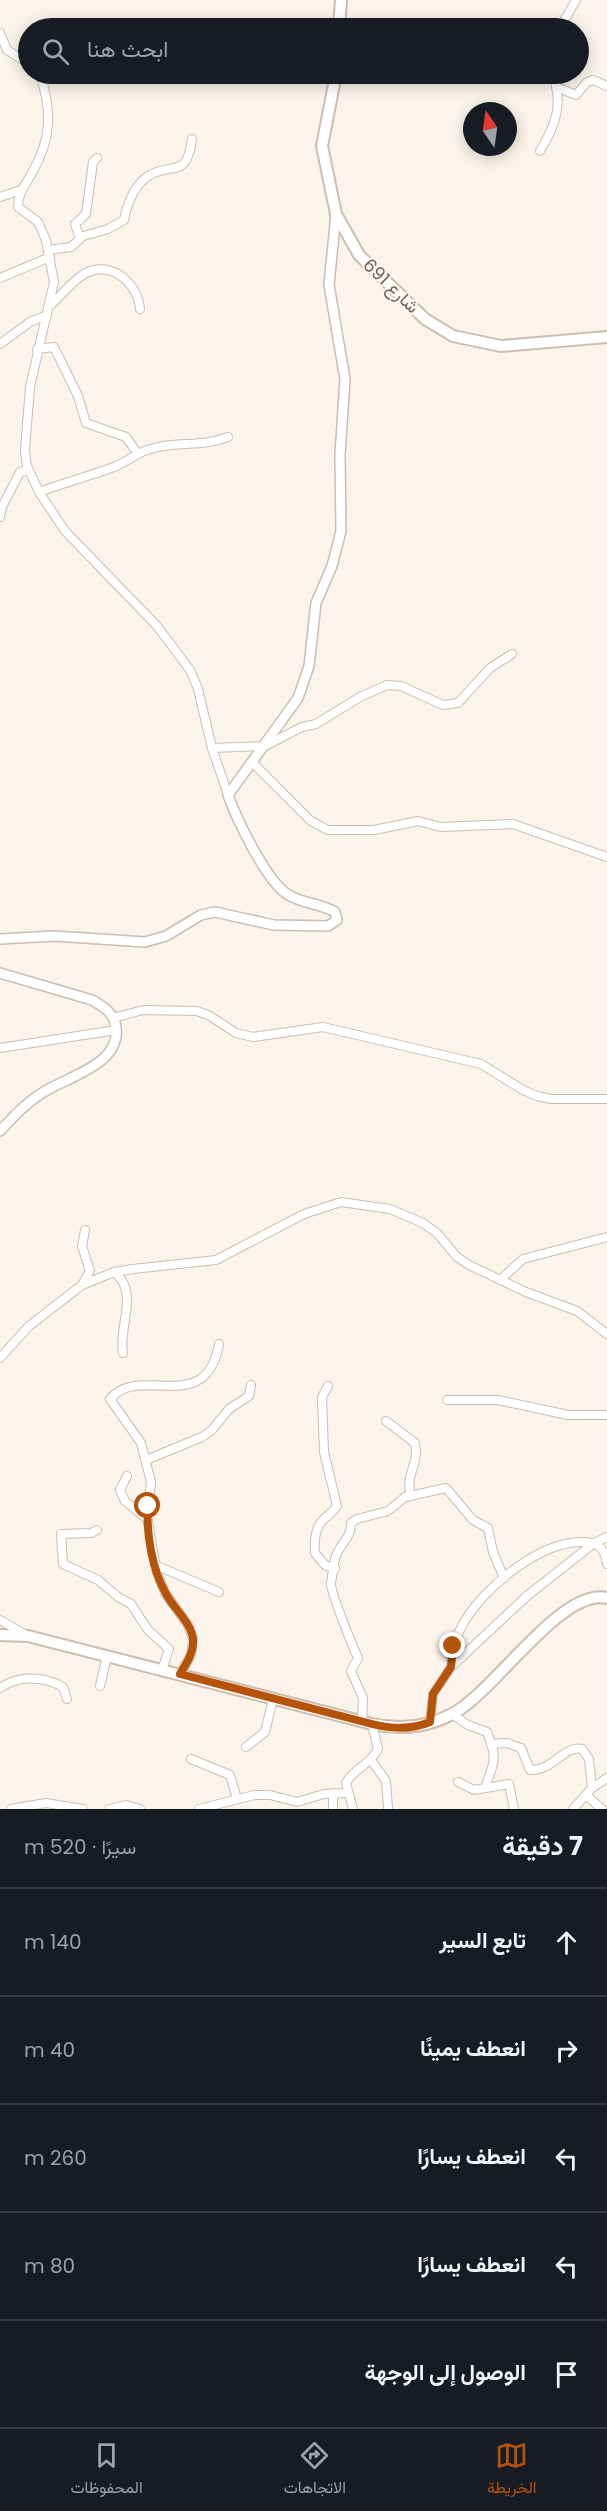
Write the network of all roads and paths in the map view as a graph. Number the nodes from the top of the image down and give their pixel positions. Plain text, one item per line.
1 (341, 0) edge
2 (576, 0) edge
3 (340, 18) edge
4 (566, 18) edge
5 (0, 33) edge
6 (18, 57) edge
7 (589, 81) edge
8 (43, 84) edge
9 (334, 84) edge
10 (585, 84) edge
11 (607, 86) edge
12 (556, 87) joint
13 (192, 139) dead end
14 (540, 151) dead end
15 (97, 158) dead end
16 (21, 190) junction
17 (0, 197) edge
18 (336, 213) junction
19 (80, 237) junction
20 (49, 254) junction
21 (0, 278) edge
22 (50, 306) junction
23 (140, 309) dead end
24 (47, 315) junction
25 (607, 337) edge
26 (0, 344) edge
27 (37, 349) junction
28 (228, 436) dead end
29 (138, 454) junction
30 (28, 470) junction
31 (39, 492) junction
32 (0, 517) edge
33 (512, 654) dead end
34 (265, 746) junction
35 (212, 748) junction
36 (252, 762) junction
37 (228, 795) junction
38 (607, 857) edge
39 (0, 939) edge
40 (0, 973) edge
41 (113, 1018) junction
42 (116, 1029) junction
43 (0, 1048) edge
44 (607, 1099) edge
45 (0, 1131) edge
46 (85, 1230) dead end
47 (607, 1237) edge
48 (114, 1272) junction
49 (500, 1280) junction
50 (82, 1285) junction
51 (607, 1334) edge
52 (219, 1344) dead end
53 (123, 1353) dead end
54 (0, 1358) edge
55 (251, 1385) dead end
56 (328, 1386) dead end
57 (447, 1400) dead end
58 (607, 1415) edge
59 (386, 1421) dead end
60 (146, 1460) junction
61 (127, 1476) dead end
62 (411, 1496) junction
63 (148, 1520) junction
64 (97, 1530) dead end
65 (607, 1538) edge
66 (594, 1543) junction
67 (607, 1564) edge
68 (155, 1565) junction
69 (335, 1569) junction
70 (504, 1578) junction
71 (219, 1592) dead end
72 (607, 1598) edge
73 (0, 1620) edge
74 (0, 1635) edge
75 (28, 1636) junction
76 (107, 1656) junction
77 (451, 1667) junction
78 (162, 1670) junction
79 (180, 1674) junction
80 (100, 1686) dead end
81 (0, 1688) edge
82 (67, 1699) dead end
83 (273, 1699) junction
84 (452, 1714) junction
85 (430, 1722) junction
86 (367, 1723) junction
87 (491, 1744) junction
88 (246, 1747) dead end
89 (191, 1759) dead end
90 (371, 1760) junction
91 (607, 1778) edge
92 (458, 1782) dead end
93 (485, 1788) junction
94 (592, 1788) junction
95 (333, 1793) junction
96 (346, 1793) junction
97 (586, 1795) junction
98 (237, 1798) junction
99 (11, 1809) edge
100 (83, 1809) edge
101 (110, 1809) edge
102 (140, 1809) edge
103 (199, 1809) edge
104 (333, 1809) edge
105 (353, 1809) edge
106 (387, 1809) edge
107 (514, 1809) edge
108 (573, 1809) edge
109 (602, 1809) edge

1 - 3 main road
2 - 4 street
5 - 6 street
7 - 11 street
8 - 16 street
9 - 18 main road, شارع 691
10 - 12 street
12 - 14 street
13 - 19 street
15 - 19 street
16 - 17 street
16 - 20 street
18 - 25 main road, شارع 691
18 - 34 street
19 - 20 street
20 - 21 street
20 - 22 street
22 - 23 street
22 - 24 street
24 - 26 street
24 - 27 street
27 - 29 street
27 - 30 street
28 - 29 street
29 - 31 street
30 - 31 street
30 - 32 street
31 - 35 street
33 - 34 street
34 - 35 street
34 - 36 street
35 - 37 street
36 - 37 street
36 - 38 street
37 - 39 street
40 - 41 street
41 - 42 street
41 - 44 street
42 - 43 street
42 - 45 street
46 - 50 street
47 - 49 street
48 - 49 street
48 - 50 street
48 - 53 street
49 - 51 street
50 - 54 street
52 - 60 street
55 - 60 street
56 - 69 street
57 - 58 street
59 - 62 street
60 - 63 street
61 - 63 street
62 - 69 street
62 - 70 street
63 - 68 street
64 - 78 street
65 - 66 street
66 - 67 street
66 - 70 street
66 - 77 street
68 - 71 street
68 - 79 street
69 - 86 street
70 - 77 street
72 - 84 main road
73 - 75 street
74 - 75 main road
75 - 76 main road
76 - 78 main road
76 - 80 street
77 - 85 street
78 - 79 main road
79 - 83 main road
81 - 82 street
83 - 86 main road
83 - 88 street
84 - 85 main road
84 - 87 street
85 - 86 main road
86 - 90 street
87 - 93 street
87 - 94 street
89 - 98 street
90 - 96 street
90 - 106 street
91 - 94 street
92 - 93 street
93 - 107 street
94 - 97 street
95 - 96 street
95 - 98 street
95 - 104 street
96 - 105 street
97 - 108 street
97 - 109 street
98 - 103 street
99 - 100 street
101 - 102 street

